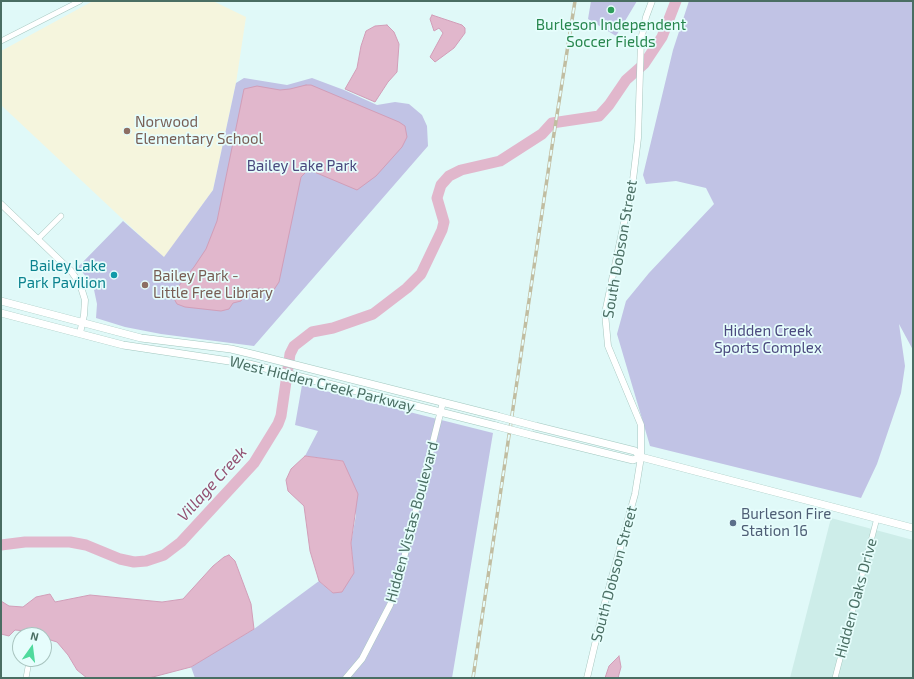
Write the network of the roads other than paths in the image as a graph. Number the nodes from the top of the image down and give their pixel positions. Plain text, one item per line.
1 (80, 1) edge
2 (652, 1) edge
3 (1, 41) edge
4 (1, 204) edge
5 (61, 216) dead end
6 (38, 239) junction
7 (1, 301) edge
8 (1, 313) edge
9 (83, 323) junction
10 (80, 333) junction
11 (443, 402) junction
12 (441, 413) junction
13 (641, 458) junction
14 (877, 518) junction
15 (913, 528) edge
16 (28, 667) dead end
17 (26, 678) edge
18 (346, 678) edge
19 (587, 678) edge
20 (835, 678) edge

1 - 3 street
2 - 13 street, South Dobson Street
4 - 6 street
5 - 6 street
6 - 9 street
7 - 9 main road, West Hidden Creek Parkway
8 - 10 main road, West Hidden Creek Parkway
9 - 10 street
9 - 11 main road, West Hidden Creek Parkway
10 - 12 main road, West Hidden Creek Parkway
11 - 12 street, Hidden Vistas Boulevard
11 - 13 main road, West Hidden Creek Parkway, bridge
12 - 13 main road, West Hidden Creek Parkway, bridge
12 - 18 street, Hidden Vistas Boulevard
13 - 14 main road
13 - 19 street, South Dobson Street
14 - 15 main road
14 - 20 street, Hidden Oaks Drive
16 - 17 street

